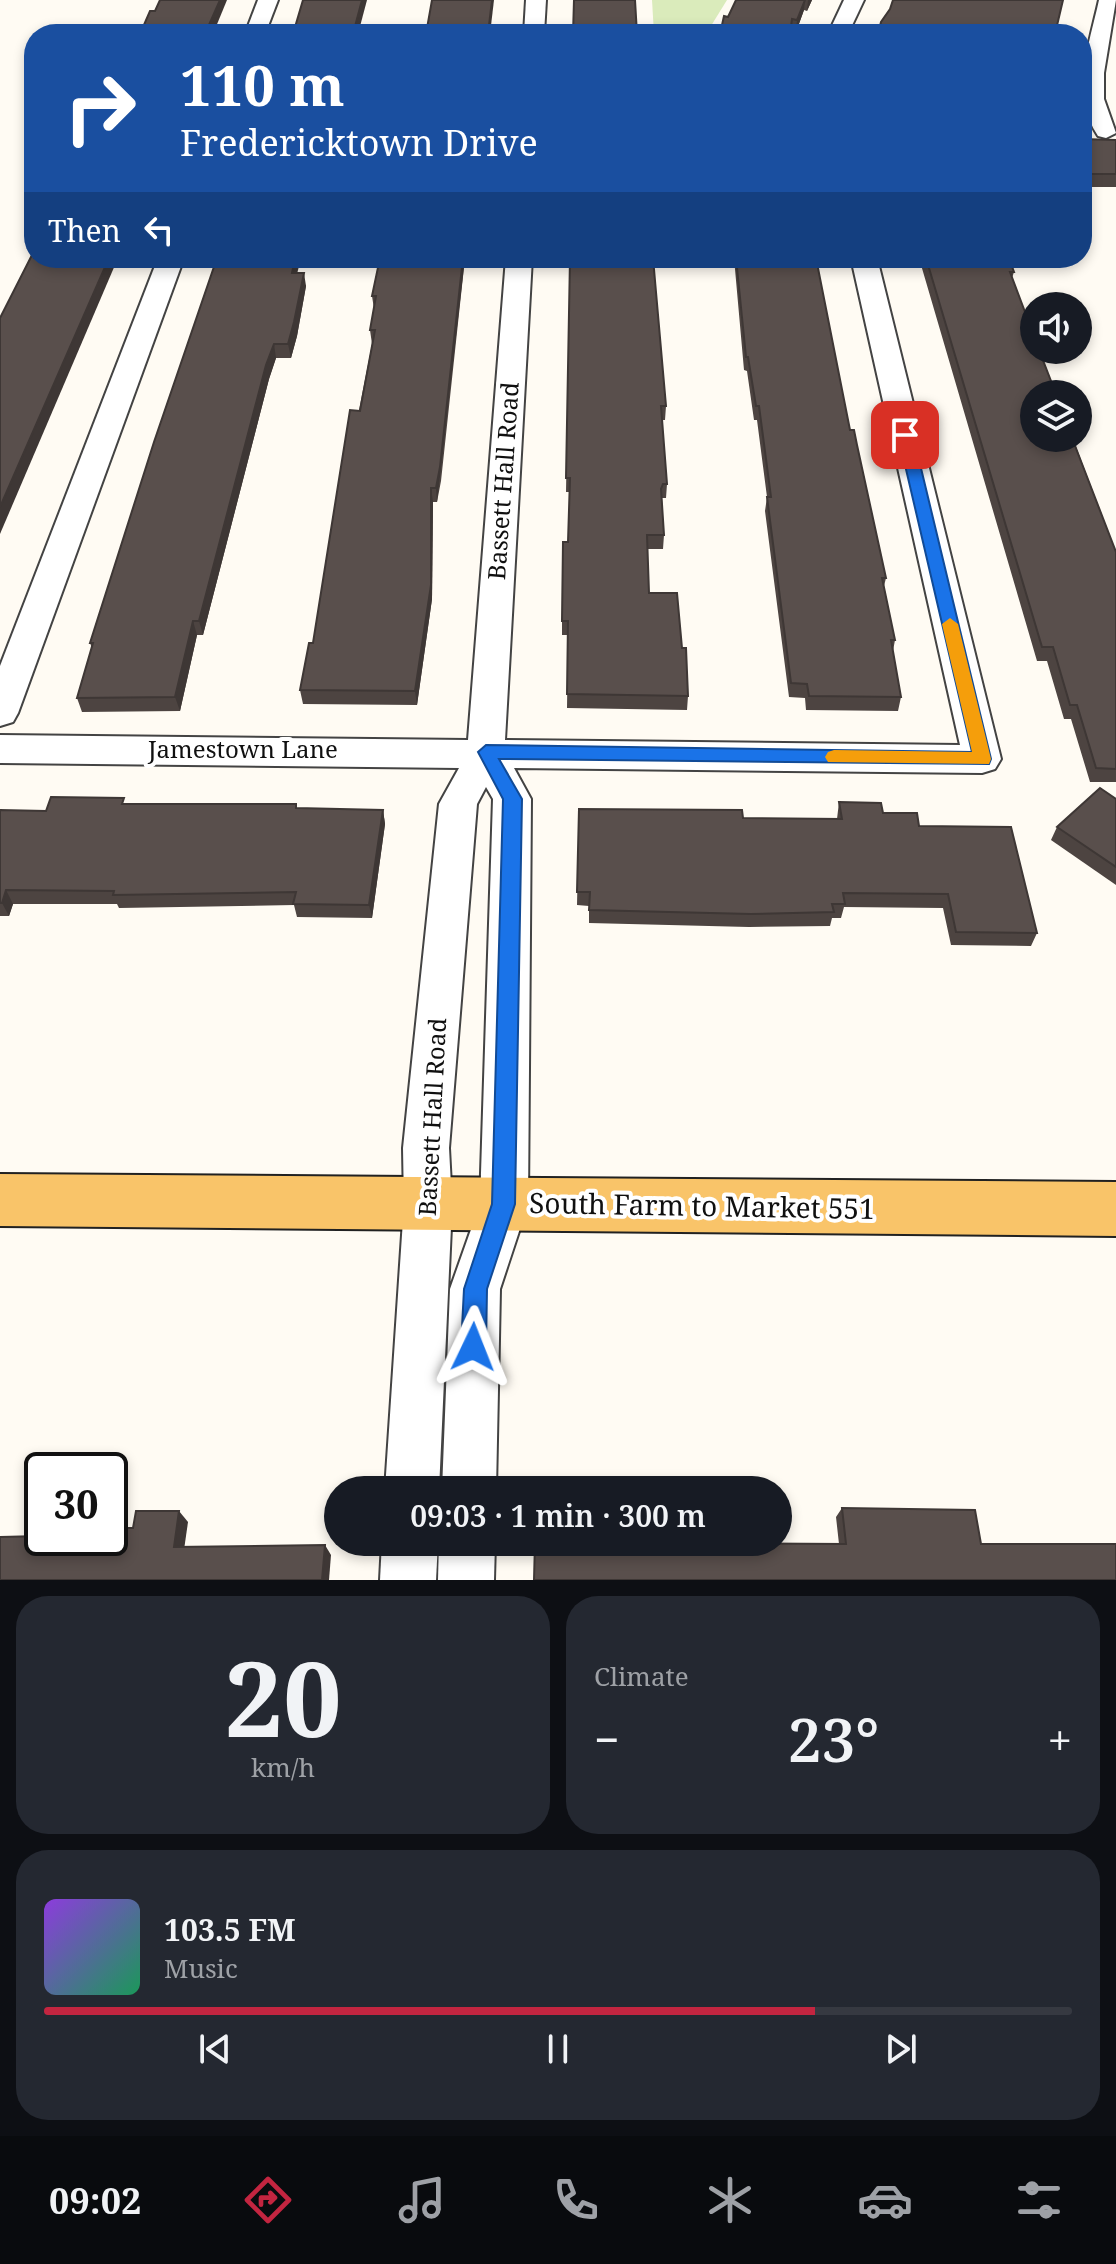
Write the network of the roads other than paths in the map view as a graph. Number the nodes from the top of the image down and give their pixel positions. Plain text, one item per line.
1 (268, 0) edge
2 (536, 0) edge
3 (854, 0) edge
4 (1109, 0) edge
5 (259, 24) edge
6 (535, 24) edge
7 (843, 24) edge
8 (1111, 131) edge
9 (167, 268) edge
10 (518, 268) edge
11 (866, 268) edge
12 (0, 713) edge
13 (0, 749) edge
14 (486, 752) junction
15 (0, 1200) edge
16 (504, 1204) junction
17 (428, 1205) junction
18 (1116, 1209) edge
19 (413, 1476) edge
20 (469, 1476) edge
21 (409, 1556) edge
22 (467, 1556) edge
23 (408, 1580) edge
24 (466, 1580) edge

1 - 5 street
2 - 6 street
3 - 7 street
4 - 8 street
9 - 12 street
10 - 14 street, Bassett Hall Road
11 - 14 street, Jamestown Lane
13 - 14 street, Jamestown Lane
14 - 16 street
14 - 17 street, Bassett Hall Road
15 - 17 main road, South Farm to Market 551
16 - 17 main road, South Farm to Market 551
16 - 18 main road, South Farm to Market 551
16 - 20 street
17 - 19 street, Bassett Hall Road
21 - 23 street
22 - 24 street

